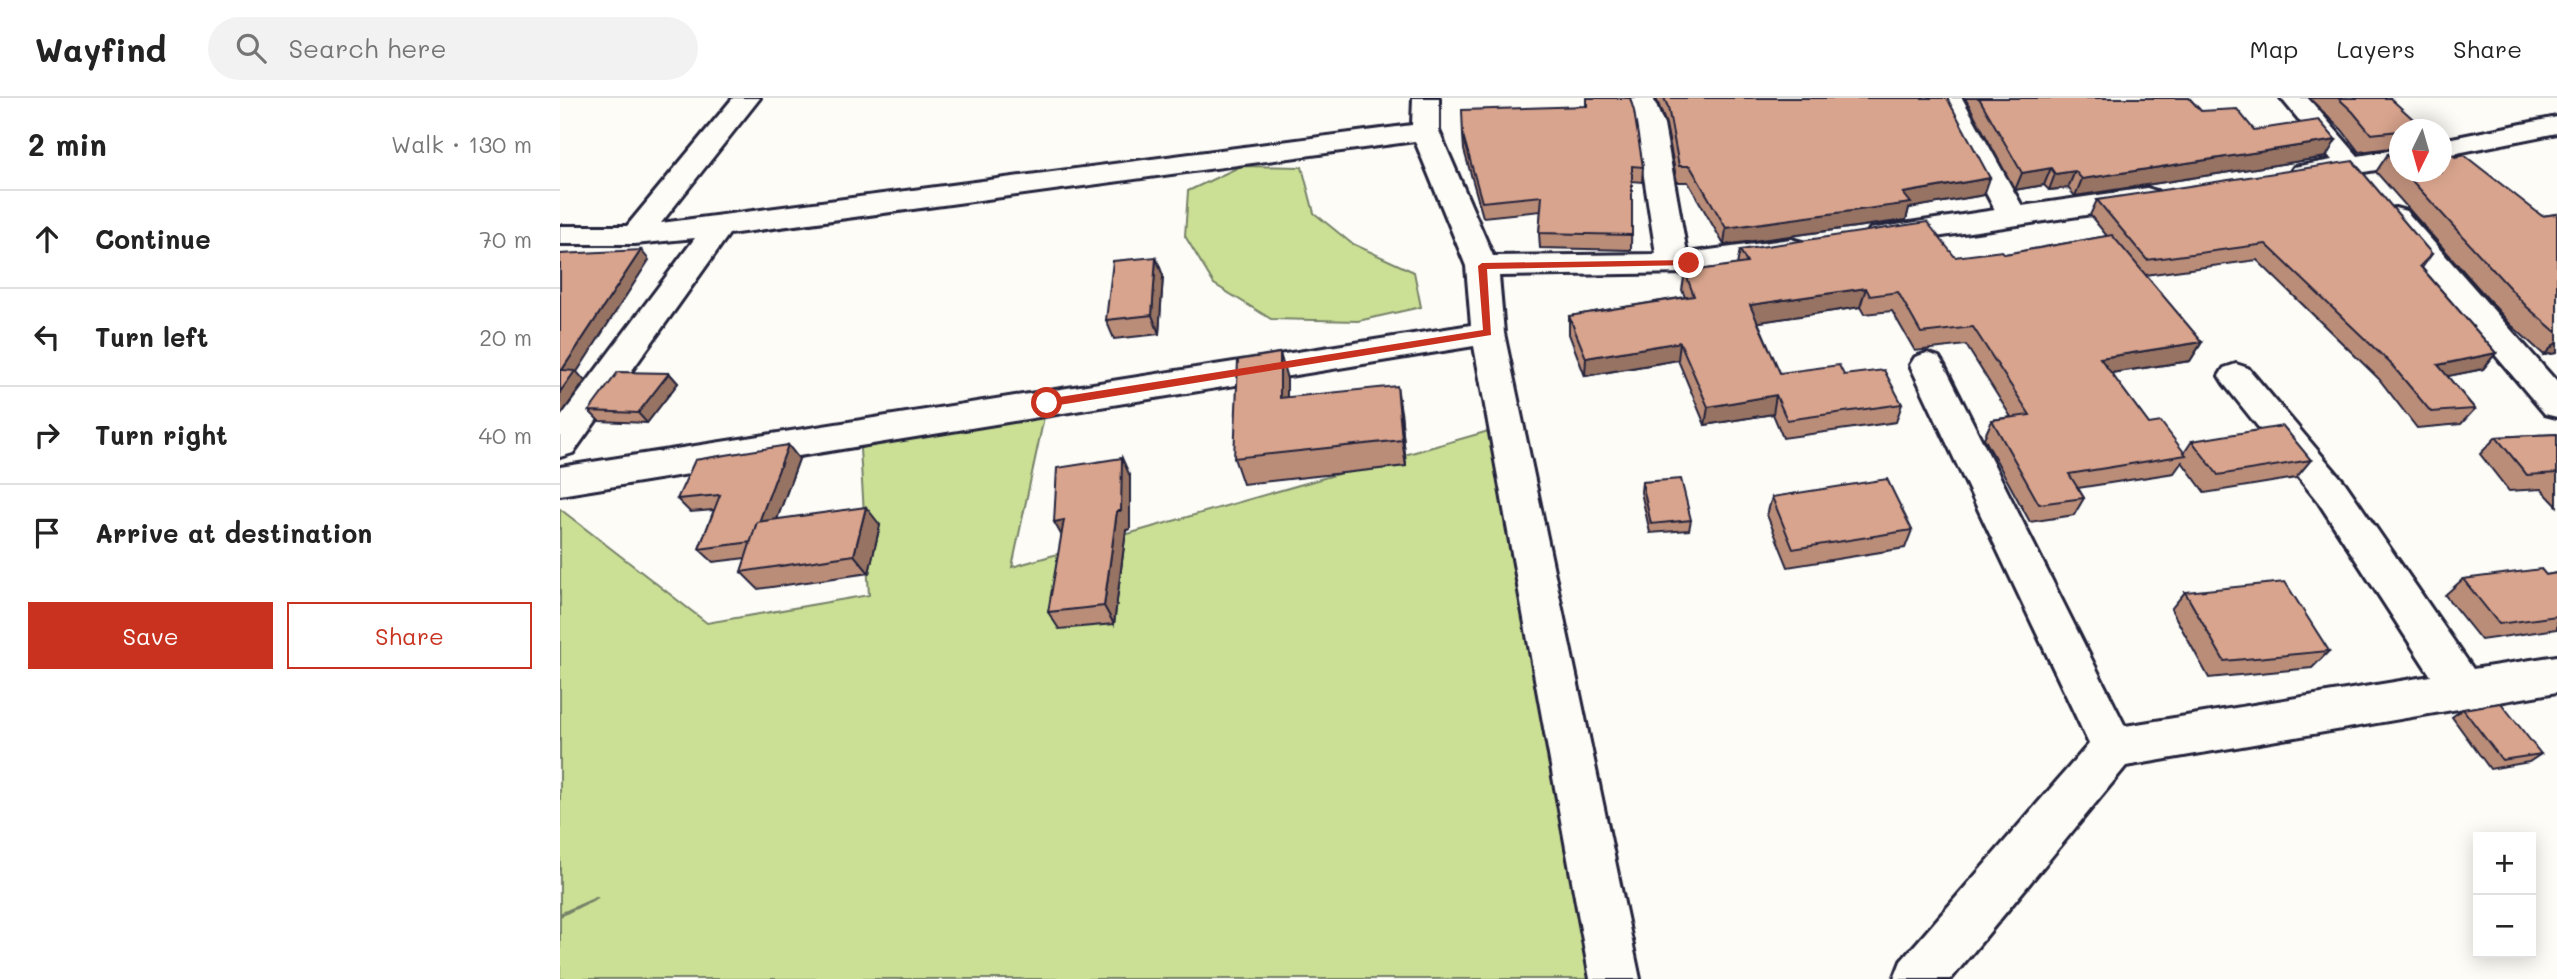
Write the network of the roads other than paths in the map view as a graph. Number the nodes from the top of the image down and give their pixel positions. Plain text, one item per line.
1 (747, 98) edge
2 (1426, 98) edge
3 (1640, 98) edge
4 (1949, 98) edge
5 (2294, 98) edge
6 (2557, 125) edge
7 (1425, 131) junction
8 (2452, 146) edge
9 (2389, 164) edge
10 (2270, 178) edge
11 (2366, 183) junction
12 (2175, 193) edge
13 (2013, 217) junction
14 (719, 226) junction
15 (560, 235) edge
16 (635, 235) junction
17 (1673, 264) junction
18 (1482, 266) junction
19 (1488, 333) junction
20 (1927, 365) dead end
21 (2236, 376) dead end
22 (2557, 405) edge
23 (560, 444) edge
24 (560, 481) edge
25 (2557, 674) edge
26 (2463, 690) junction
27 (2113, 748) junction
28 (1615, 979) edge
29 (1919, 979) edge

1 - 16 street
2 - 7 street
3 - 17 street
4 - 13 street
5 - 11 street
6 - 8 street
7 - 14 street
7 - 18 street
9 - 11 street
10 - 11 street
11 - 22 street
12 - 13 street
13 - 17 street
14 - 16 street
14 - 23 street
15 - 16 street
17 - 18 street
18 - 19 street
19 - 24 street
19 - 28 street
20 - 27 street
21 - 26 street
25 - 26 street
26 - 27 street
27 - 29 street

